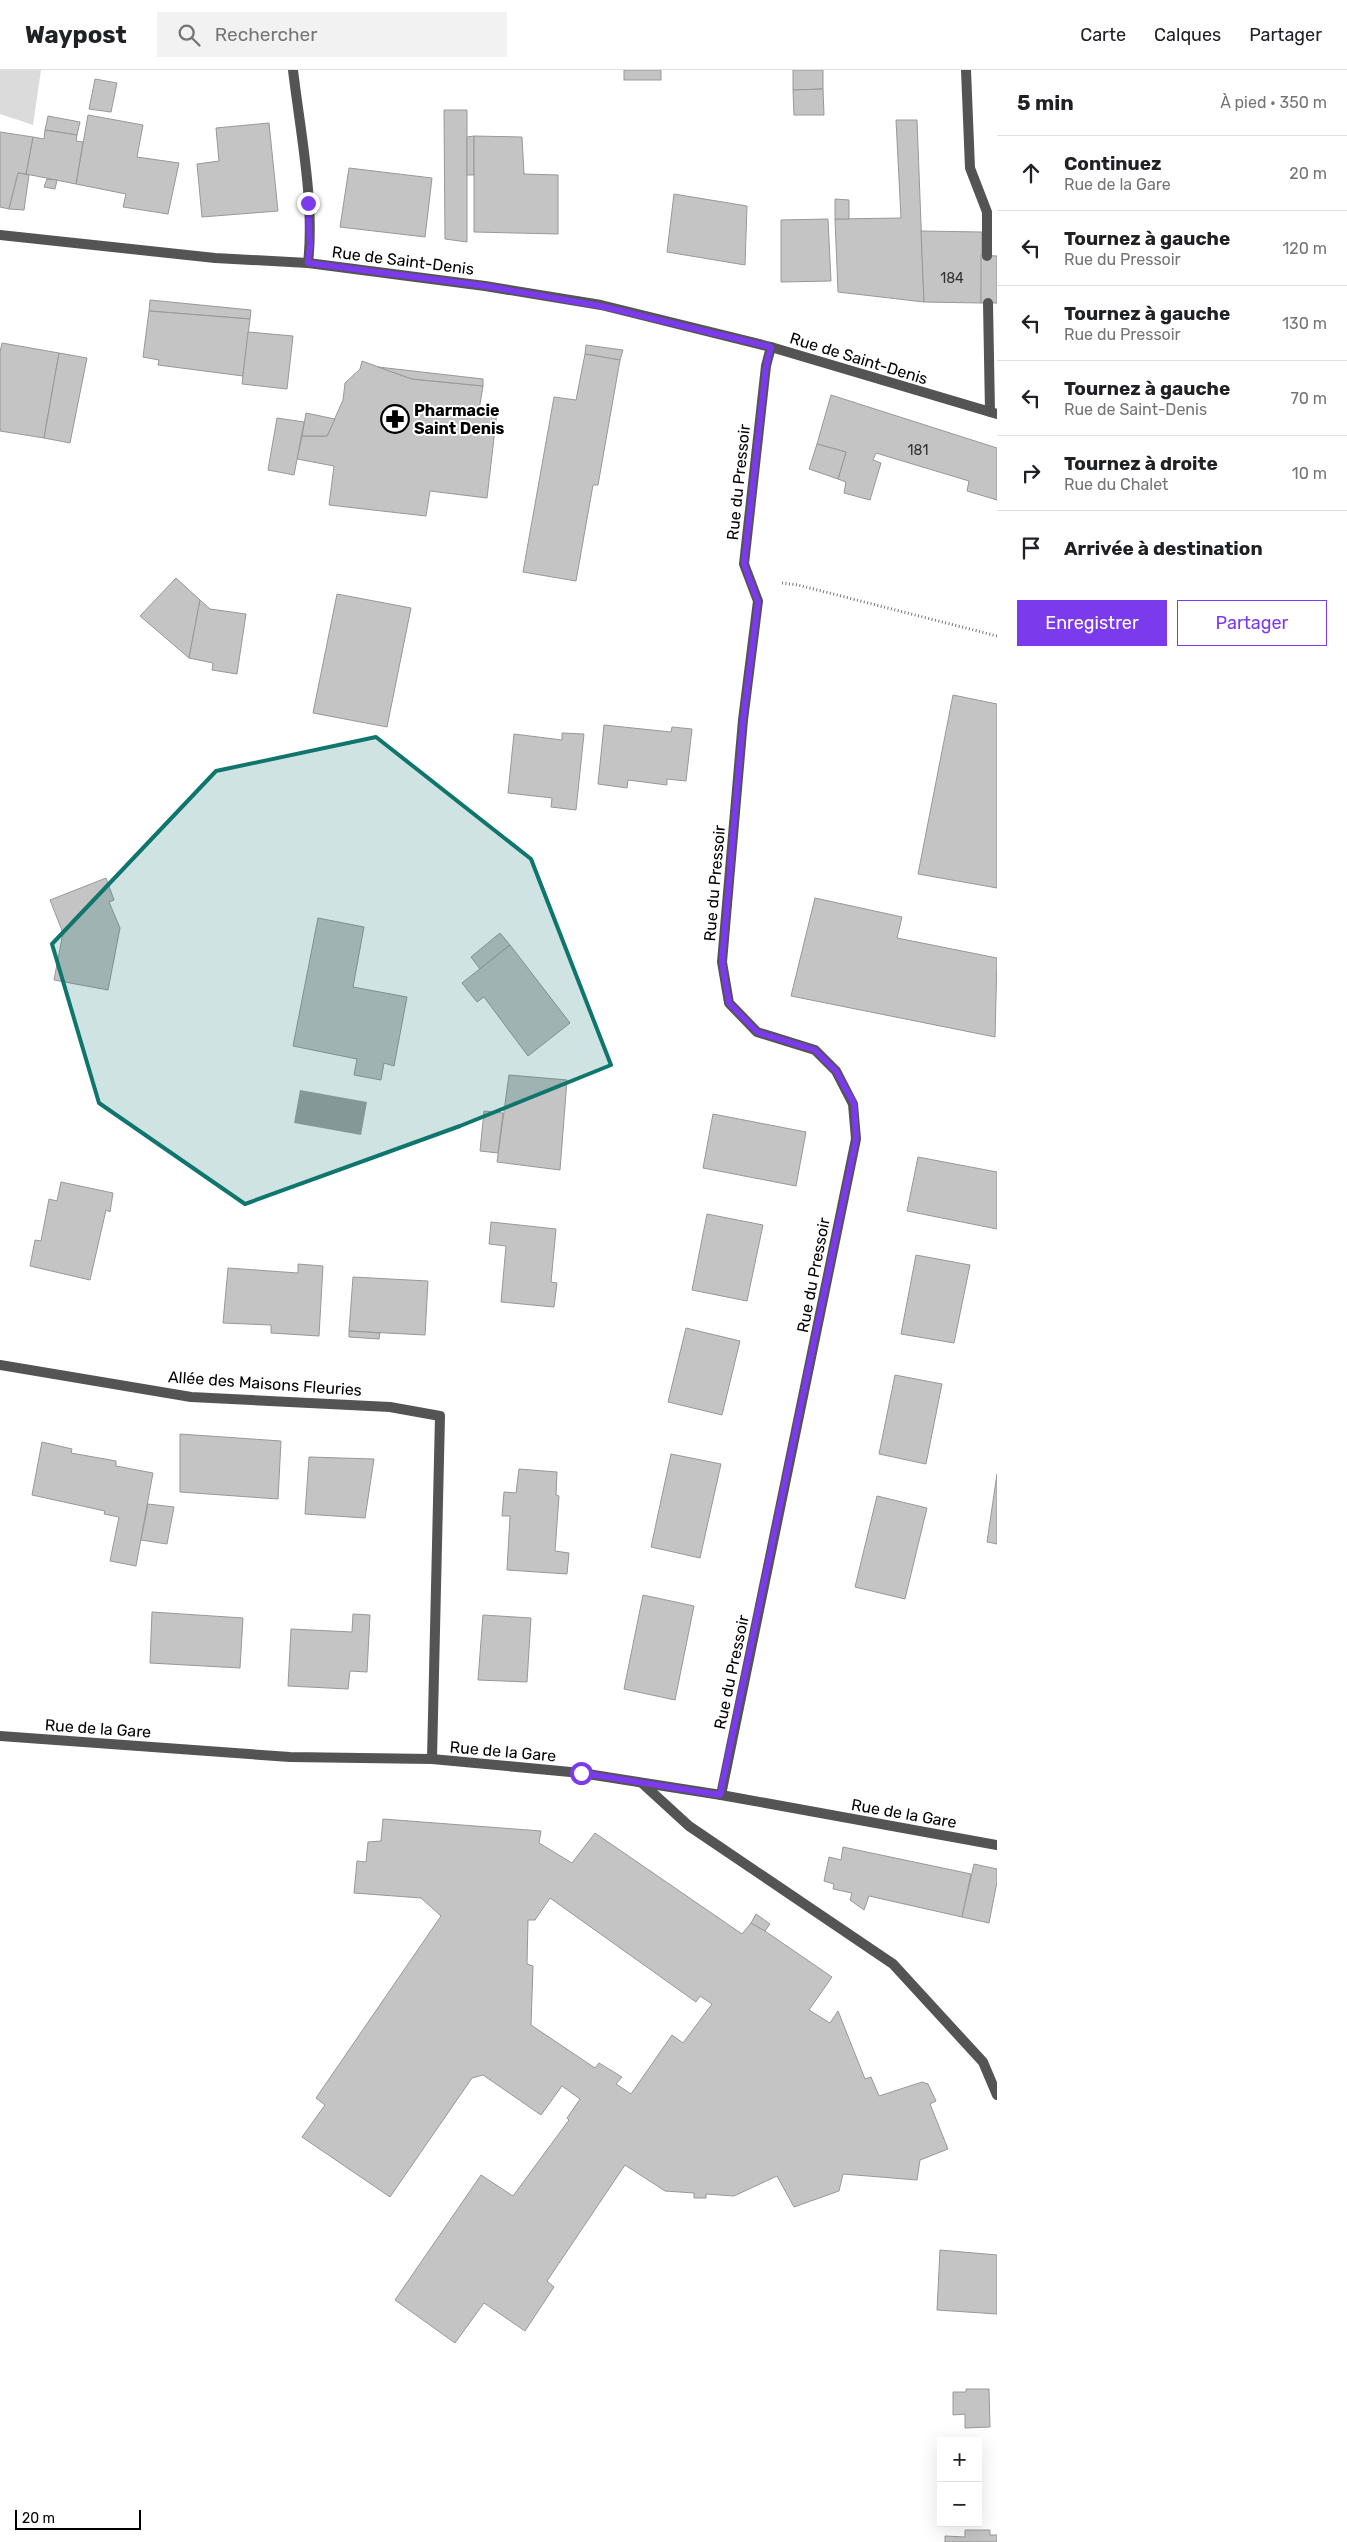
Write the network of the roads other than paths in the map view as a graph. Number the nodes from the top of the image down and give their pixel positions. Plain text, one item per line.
1 (293, 70) edge
2 (966, 70) edge
3 (0, 235) edge
4 (987, 256) dead end
5 (308, 263) junction
6 (988, 303) dead end
7 (771, 347) junction
8 (994, 413) edge
9 (0, 1365) edge
10 (0, 1736) edge
11 (432, 1759) junction
12 (642, 1783) junction
13 (720, 1795) junction
14 (997, 1845) edge
15 (997, 2095) edge

1 - 5 street
2 - 4 street
3 - 5 street, Rue de Saint-Denis
5 - 7 street, Rue de Saint-Denis
6 - 8 street
7 - 8 street, Rue de Saint-Denis
7 - 13 street, Rue du Pressoir
9 - 11 street, Allée des Maisons Fleuries
10 - 11 street, Rue de la Gare
11 - 12 street, Rue de la Gare
12 - 13 street, Rue de la Gare
12 - 15 street
13 - 14 street, Rue de la Gare

